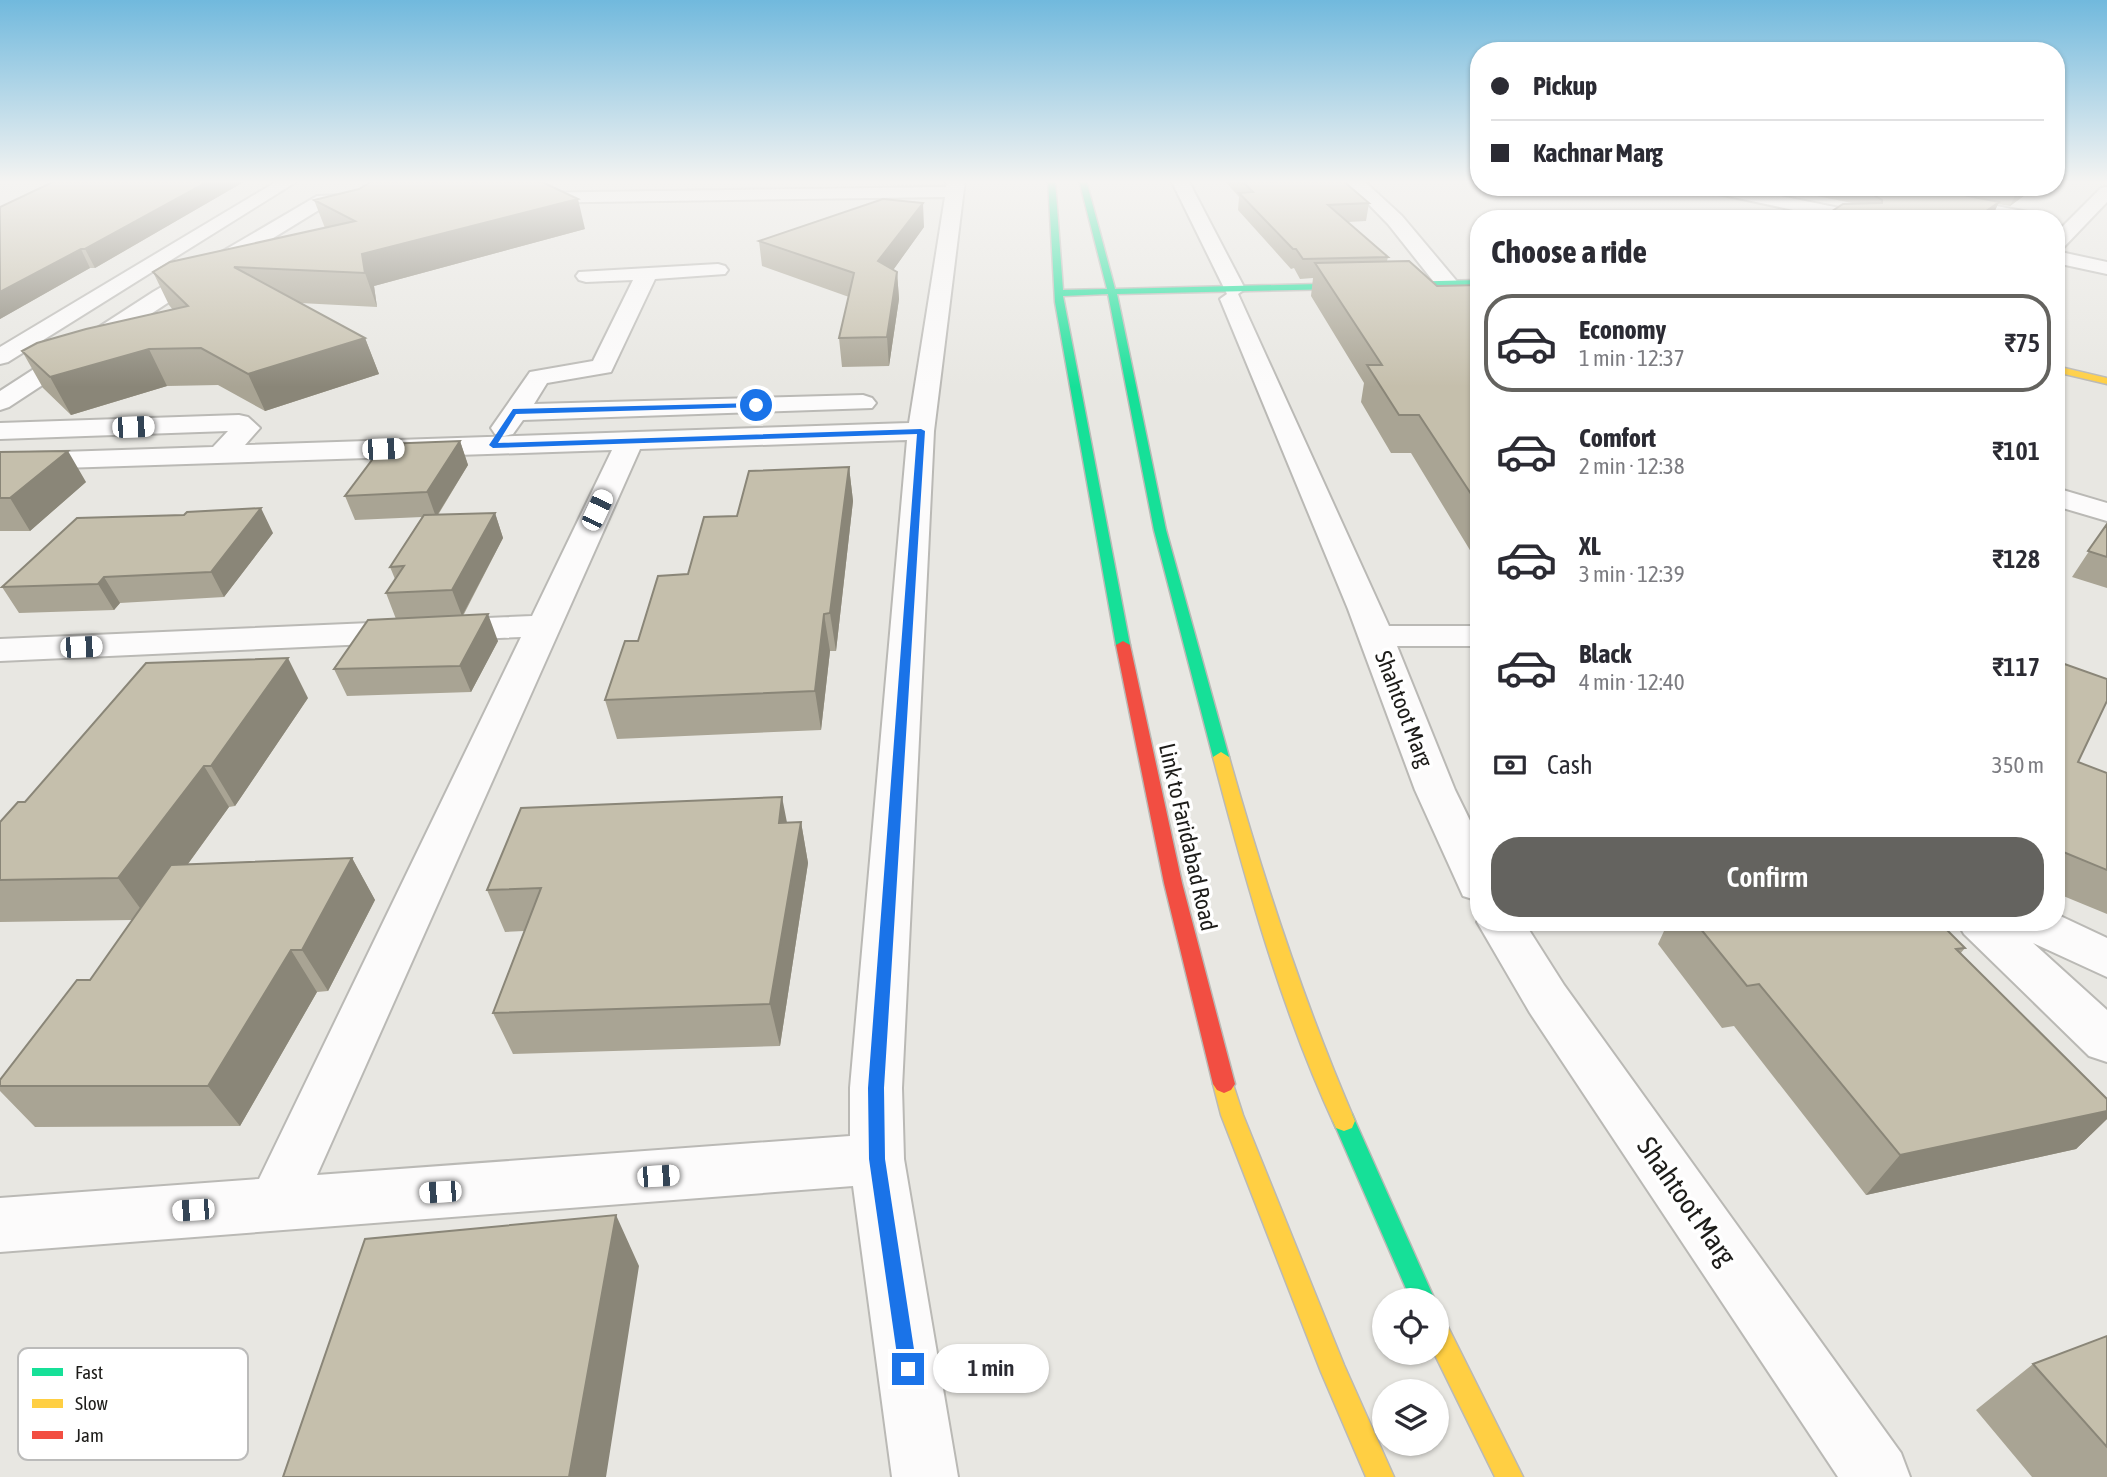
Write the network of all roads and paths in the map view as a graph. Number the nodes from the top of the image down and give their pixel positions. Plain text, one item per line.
1 (179, 249) edge
2 (239, 249) edge
3 (946, 249) edge
4 (1055, 249) edge
5 (1100, 249) edge
6 (1211, 249) edge
7 (1419, 249) edge
8 (2065, 259) edge
9 (217, 262) junction
10 (156, 263) junction
11 (2107, 268) edge
12 (718, 270) dead end
13 (647, 273) junction
14 (586, 276) dead end
15 (1470, 285) edge
16 (1452, 290) junction
17 (1232, 294) junction
18 (1470, 294) edge
19 (1112, 296) junction
20 (1058, 298) junction
21 (98, 339) junction
22 (28, 340) junction
23 (0, 357) edge
24 (2065, 371) edge
25 (2107, 381) edge
26 (0, 402) edge
27 (863, 403) dead end
28 (513, 411) junction
29 (0, 431) edge
30 (921, 431) junction
31 (629, 441) junction
32 (493, 445) junction
33 (220, 455) junction
34 (0, 462) edge
35 (2065, 499) edge
36 (2107, 512) edge
37 (1370, 622) junction
38 (543, 626) junction
39 (1470, 635) edge
40 (189, 643) junction
41 (0, 650) edge
42 (153, 682) edge
43 (1470, 866) edge
44 (1505, 931) edge
45 (1990, 931) edge
46 (2049, 931) edge
47 (2107, 959) edge
48 (2107, 1041) edge
49 (877, 1159) junction
50 (276, 1204) junction
51 (0, 1225) edge
52 (1418, 1288) edge
53 (1449, 1356) edge
54 (925, 1477) edge
55 (1380, 1477) edge
56 (1510, 1477) edge
57 (1877, 1477) edge

1 - 10 street
2 - 9 street
3 - 30 street
4 - 20 main road, Link to Faridabad Road
5 - 19 main road
6 - 17 street
7 - 16 street
8 - 11 street
9 - 10 street
9 - 21 street
10 - 22 street
12 - 13 street
13 - 14 street
13 - 28 street
15 - 16 main road
16 - 17 main road
16 - 18 main road
17 - 19 main road
17 - 37 street, Shahtoot Marg
19 - 20 main road
19 - 52 main road
20 - 55 main road, Link to Faridabad Road
21 - 22 street
21 - 26 street
22 - 23 street
24 - 25 main road
27 - 28 street
28 - 32 street
29 - 33 street
30 - 31 street
30 - 49 street
31 - 32 street
31 - 38 street
32 - 33 street
33 - 34 street
35 - 36 street
37 - 39 street
37 - 43 street, Shahtoot Marg
38 - 40 street
38 - 50 street
40 - 41 street
40 - 42 street
44 - 57 street, Shahtoot Marg
45 - 48 street
46 - 47 street
49 - 50 street
49 - 54 street
50 - 51 street
53 - 56 main road

